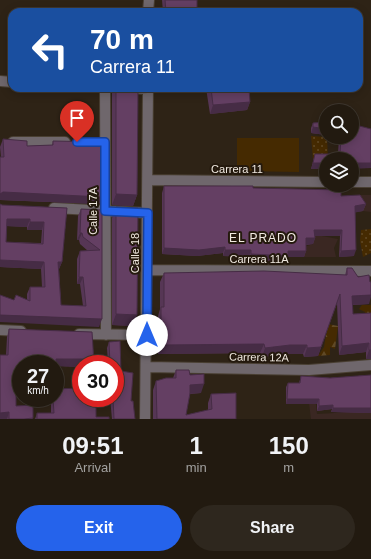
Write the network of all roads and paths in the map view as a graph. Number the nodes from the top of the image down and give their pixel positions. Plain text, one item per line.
1 (105, 92) edge
2 (148, 92) edge
3 (6, 142) edge
4 (74, 142) edge
5 (148, 180) junction
6 (319, 182) edge
7 (359, 182) edge
8 (371, 182) edge
9 (45, 208) edge
10 (105, 211) junction
11 (148, 213) junction
12 (147, 270) junction
13 (371, 271) edge
14 (0, 330) edge
15 (30, 332) edge
16 (68, 333) edge
17 (106, 335) junction
18 (147, 335) junction
19 (371, 365) edge
20 (147, 367) junction
21 (145, 419) edge

1 - 10 street, Calle 17A
2 - 5 street, Calle 18
3 - 4 street
5 - 6 street, Carrera 11
5 - 11 street, Calle 18
7 - 8 street
9 - 10 street
10 - 11 street
10 - 17 street, Calle 17A
11 - 12 street, Calle 18
12 - 13 street, Carrera 11A
12 - 18 street, Calle 18
14 - 15 street
16 - 17 street
17 - 18 street
18 - 20 street, Calle 18
19 - 20 street, Carrera 12A
20 - 21 street, Calle 18

